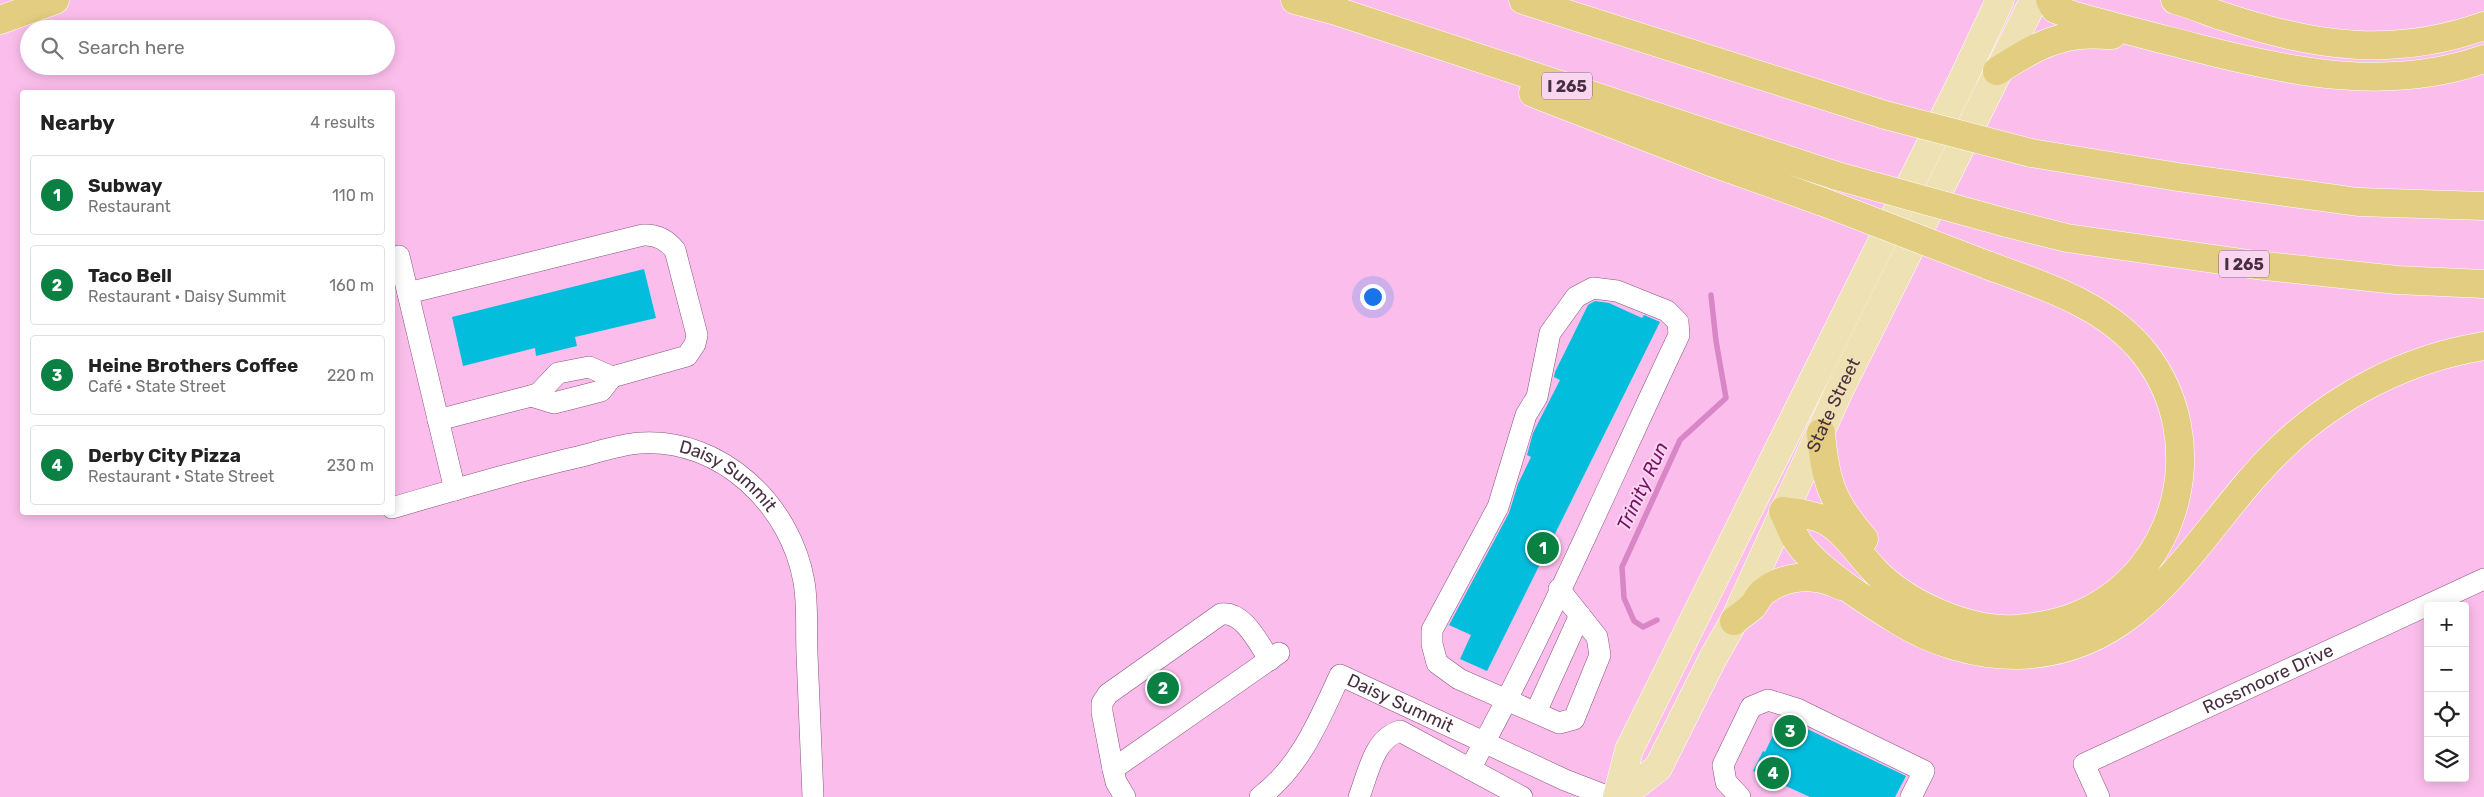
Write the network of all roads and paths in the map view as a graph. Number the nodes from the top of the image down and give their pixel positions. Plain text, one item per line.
1 (55, 0) edge
2 (1291, 0) edge
3 (1296, 0) edge
4 (1523, 0) edge
5 (2000, 0) edge
6 (2034, 0) edge
7 (2050, 0) edge
8 (2180, 1) edge
9 (0, 20) edge
10 (2484, 26) edge
11 (2139, 33) junction
12 (2484, 59) edge
13 (1998, 71) junction
14 (2484, 206) edge
15 (399, 256) dead end
16 (2484, 284) edge
17 (408, 293) junction
18 (2484, 346) edge
19 (438, 420) junction
20 (1821, 433) junction
21 (455, 490) junction
22 (1755, 497) junction
23 (395, 507) edge
24 (1783, 511) junction
25 (2484, 579) edge
26 (1559, 588) junction
27 (1921, 603) junction
28 (1877, 607) junction
29 (1580, 614) junction
30 (1734, 621) junction
31 (1508, 699) junction
32 (1536, 712) junction
33 (1484, 742) junction
34 (1113, 769) junction
35 (1470, 769) junction
36 (813, 797) edge
37 (1124, 797) edge
38 (1260, 797) edge
39 (1359, 797) edge
40 (1522, 797) edge
41 (1610, 797) edge
42 (1619, 797) edge
43 (1740, 797) edge
44 (1911, 797) edge
45 (2099, 797) edge

1 - 9 highway
2 - 27 highway, bridge
3 - 16 highway, I 265, bridge
4 - 14 highway, bridge
5 - 22 main road, State Street
6 - 13 main road, State Street
7 - 11 highway
8 - 10 highway
11 - 12 highway
11 - 13 highway
13 - 20 main road, State Street
15 - 17 street
17 - 19 street
17 - 19 street
18 - 28 highway
19 - 21 street
20 - 24 main road, State Street
20 - 27 highway
21 - 23 street, Daisy Summit
21 - 36 street, Daisy Summit
22 - 24 main road
22 - 42 main road, State Street
24 - 27 highway
24 - 28 highway
24 - 30 main road, State Street
25 - 45 street, Rossmoore Drive
26 - 29 street
26 - 31 street
26 - 31 street
28 - 30 highway
29 - 32 street
29 - 32 street
30 - 42 main road, State Street
31 - 32 street
31 - 33 street
33 - 35 street
33 - 38 street, Daisy Summit
33 - 41 street
34 - 34 street
34 - 37 street
35 - 39 street
35 - 40 street
43 - 44 street

